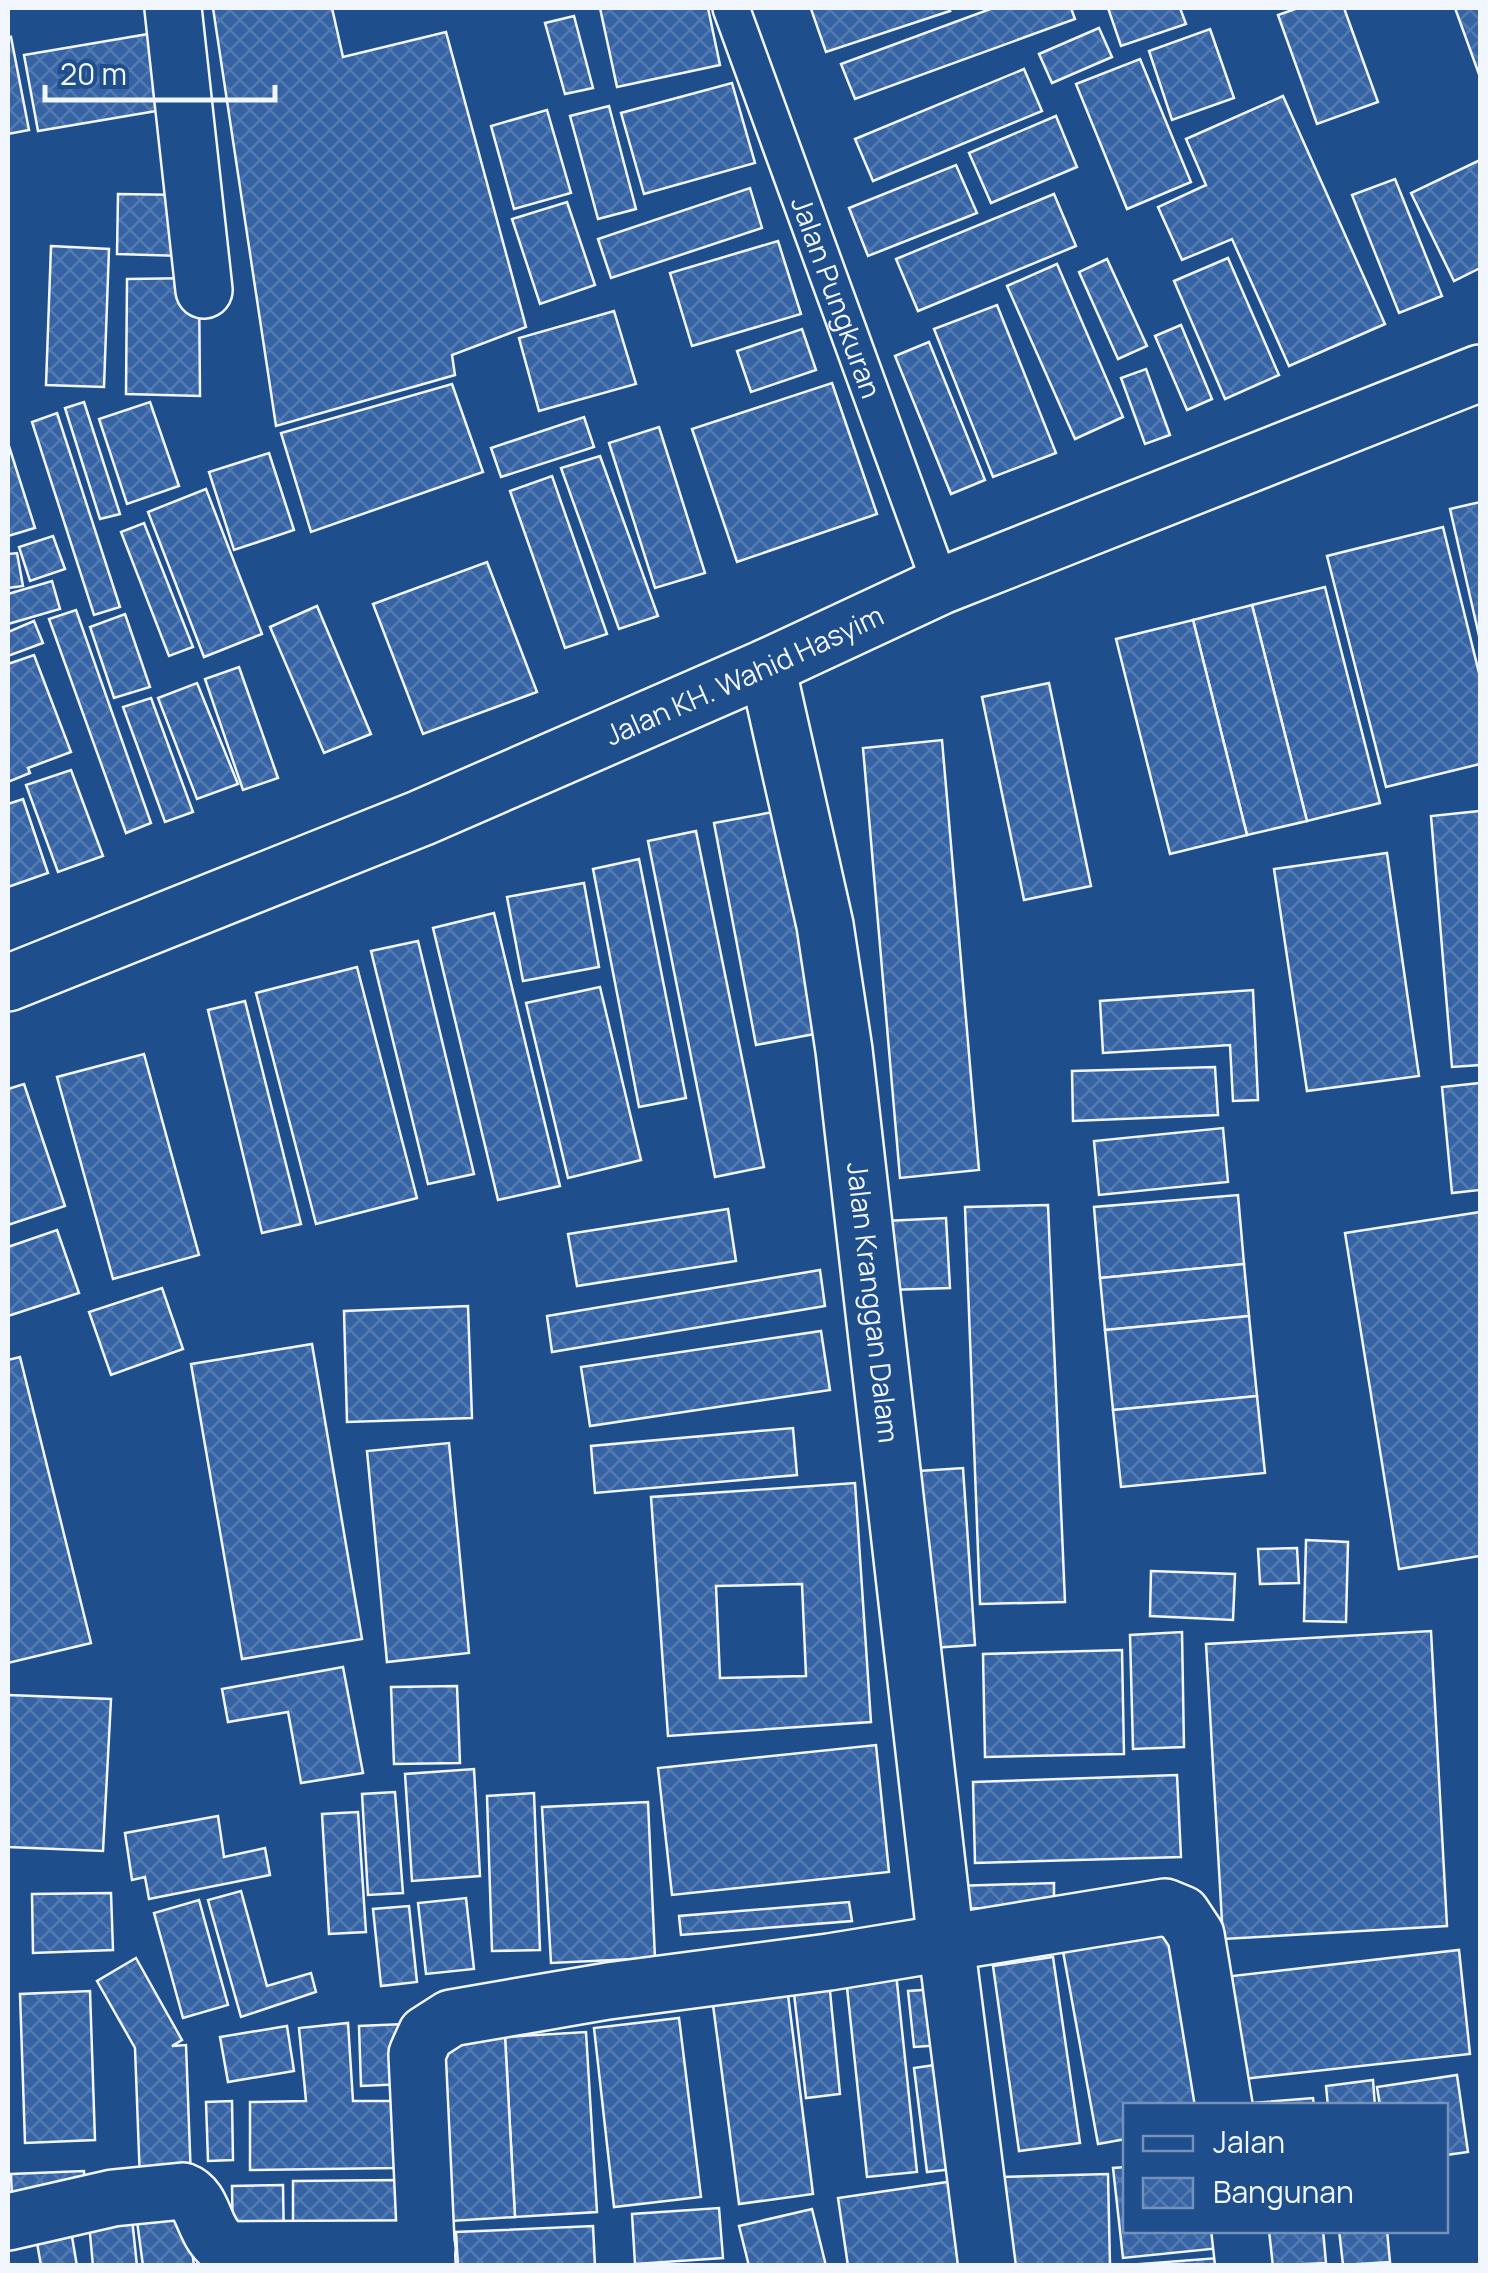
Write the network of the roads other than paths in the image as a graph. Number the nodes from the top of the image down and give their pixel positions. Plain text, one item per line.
1 (173, 8) edge
2 (730, 8) edge
3 (204, 290) dead end
4 (1480, 372) edge
5 (941, 586) junction
6 (768, 668) junction
7 (8, 984) edge
8 (946, 1942) junction
9 (1224, 2103) edge
10 (1240, 2233) edge
11 (21, 2235) edge
12 (427, 2257) edge
13 (988, 2266) edge
14 (1244, 2266) edge

1 - 3 street
2 - 5 lane, Jalan Pungkuran
4 - 5 street, Jalan KH. Wahid Hasyim
5 - 6 street, Jalan KH. Wahid Hasyim
6 - 7 street, Jalan KH. Wahid Hasyim
6 - 8 street, Jalan Kranggan Dalam
8 - 9 street
8 - 12 street
8 - 13 street, Jalan Kranggan Dalam
10 - 14 street
11 - 12 street

